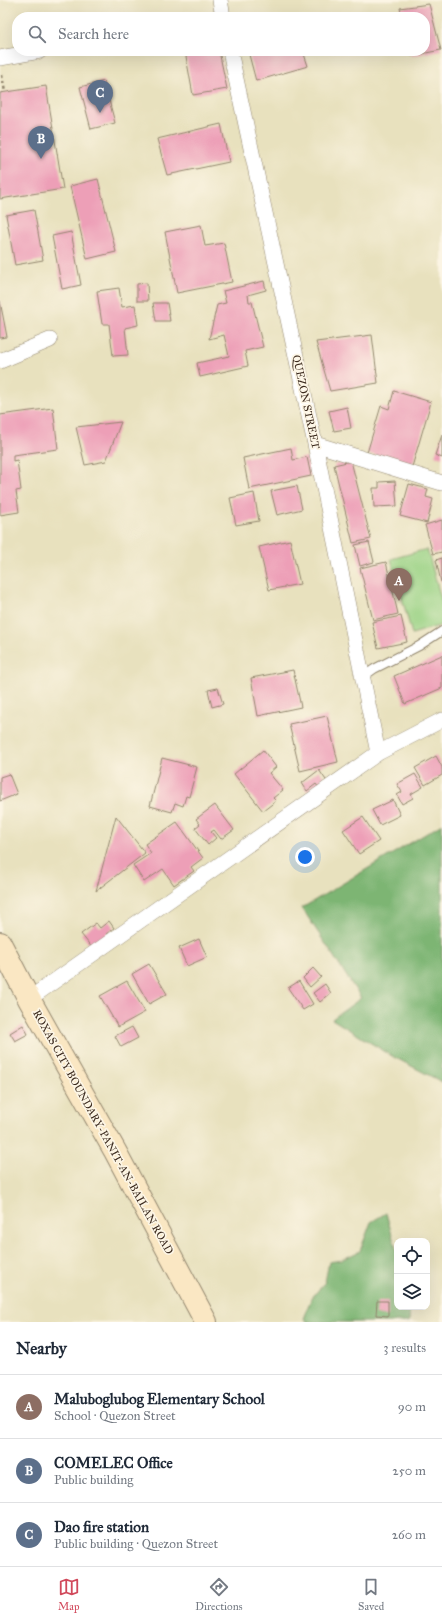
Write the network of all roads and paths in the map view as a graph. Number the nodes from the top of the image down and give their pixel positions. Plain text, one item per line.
1 (220, 0) edge
2 (222, 12) edge
3 (25, 56) edge
4 (231, 56) edge
5 (1, 64) edge
6 (6, 92) dead end
7 (50, 340) dead end
8 (0, 361) edge
9 (315, 444) junction
10 (442, 482) edge
11 (442, 631) edge
12 (363, 677) junction
13 (442, 720) edge
14 (378, 753) junction
15 (0, 943) edge
16 (29, 999) junction
17 (206, 1322) edge

1 - 2 street
3 - 5 street
4 - 9 street, QUEZON STREET
5 - 6 path
7 - 8 street
9 - 10 street
9 - 12 street, QUEZON STREET
11 - 12 lane
12 - 14 street, QUEZON STREET
13 - 14 street
14 - 16 street
15 - 16 main road, ROXAS CITY BOUNDARY-PANIT-AN-BAILAN ROAD
16 - 17 main road, ROXAS CITY BOUNDARY-PANIT-AN-BAILAN ROAD

